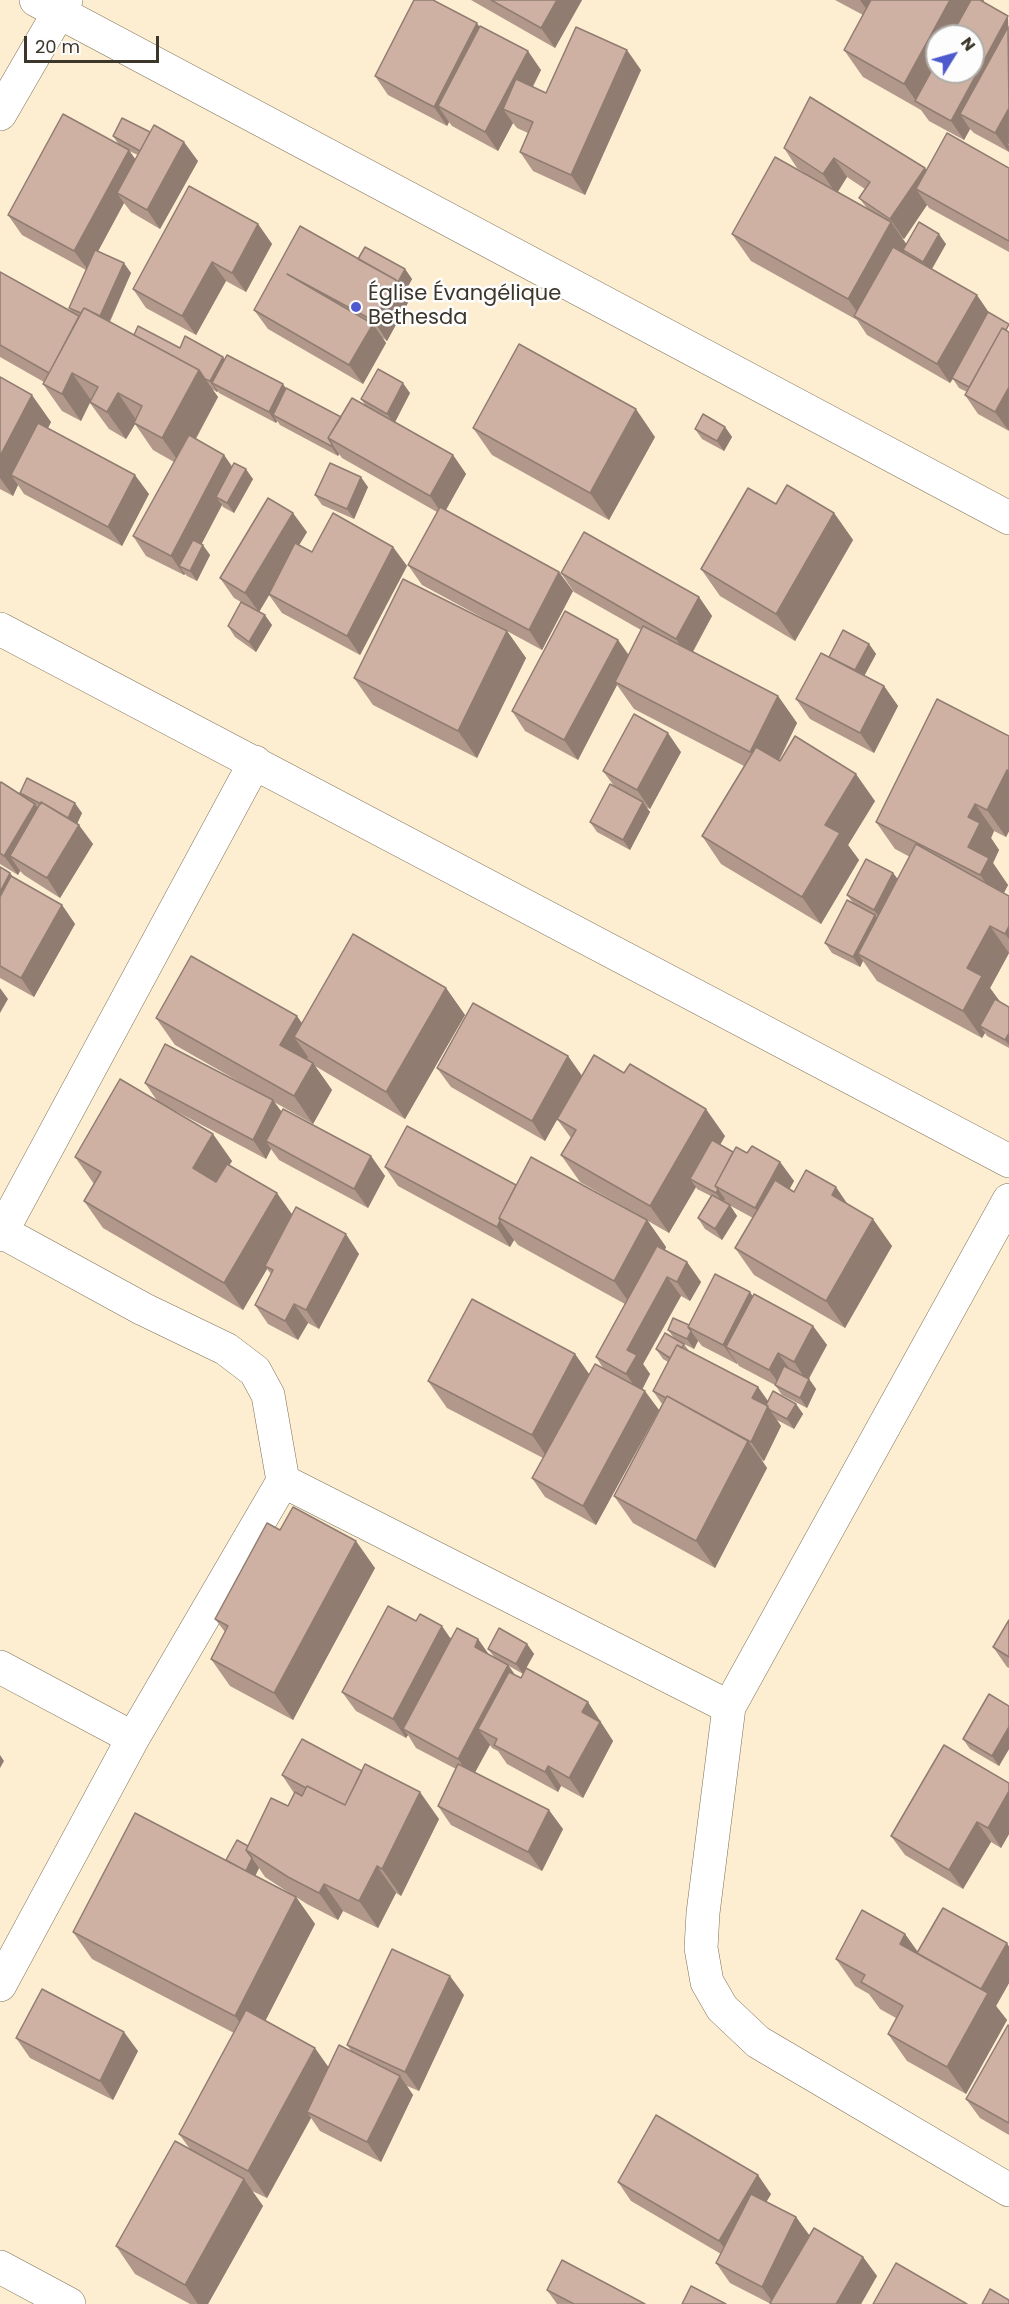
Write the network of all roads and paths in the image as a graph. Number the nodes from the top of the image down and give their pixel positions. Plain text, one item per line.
1 (54, 4) edge
2 (0, 114) edge
3 (1009, 518) edge
4 (0, 629) edge
5 (255, 762) junction
6 (1009, 1161) edge
7 (1009, 1200) edge
8 (1, 1234) edge
9 (283, 1481) junction
10 (0, 1667) edge
11 (729, 1707) junction
12 (133, 1738) junction
13 (0, 1985) edge
14 (1009, 2190) edge
15 (0, 2267) edge
16 (69, 2304) edge

1 - 2 street
1 - 3 street
4 - 5 street
5 - 6 street
5 - 8 street
7 - 11 street
8 - 9 street
9 - 11 street
9 - 12 street
10 - 12 street
11 - 14 street
12 - 13 street
15 - 16 street

